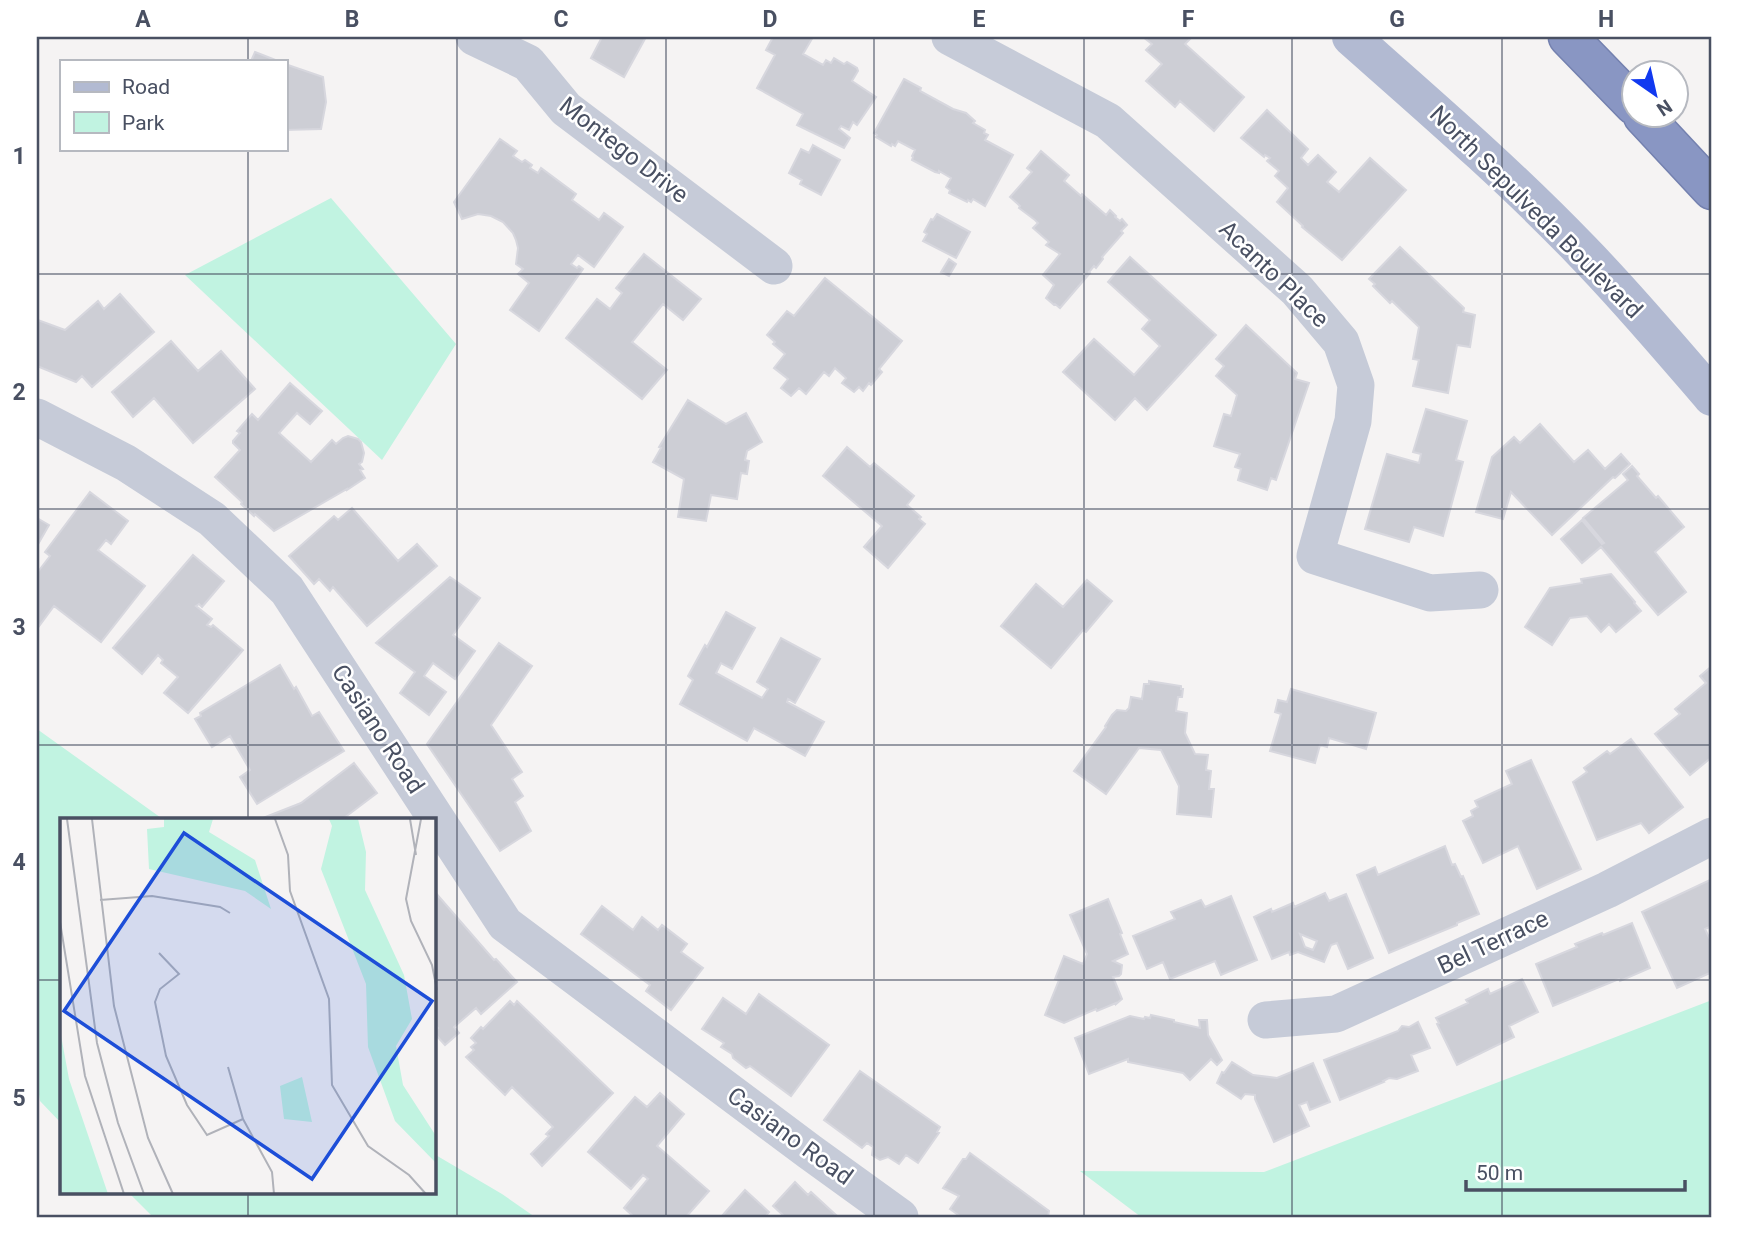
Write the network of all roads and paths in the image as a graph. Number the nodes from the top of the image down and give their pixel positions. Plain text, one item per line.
1 (474, 37) edge
2 (950, 37) edge
3 (1351, 37) edge
4 (1568, 37) edge
5 (536, 50) edge
6 (1620, 91) edge
7 (1656, 130) edge
8 (1712, 190) edge
9 (774, 266) dead end
10 (1712, 397) edge
11 (37, 417) edge
12 (1480, 590) dead end
13 (436, 818) edge
14 (436, 818) edge
15 (1712, 836) edge
16 (1266, 1020) dead end
17 (900, 1217) edge

1 - 5 street, Montego Drive
2 - 12 street, Acanto Place
3 - 10 main road, North Sepulveda Boulevard
4 - 6 highway
5 - 9 street, Montego Drive
7 - 8 highway
11 - 13 street, Casiano Road
14 - 17 street, Casiano Road
15 - 16 street, Bel Terrace

